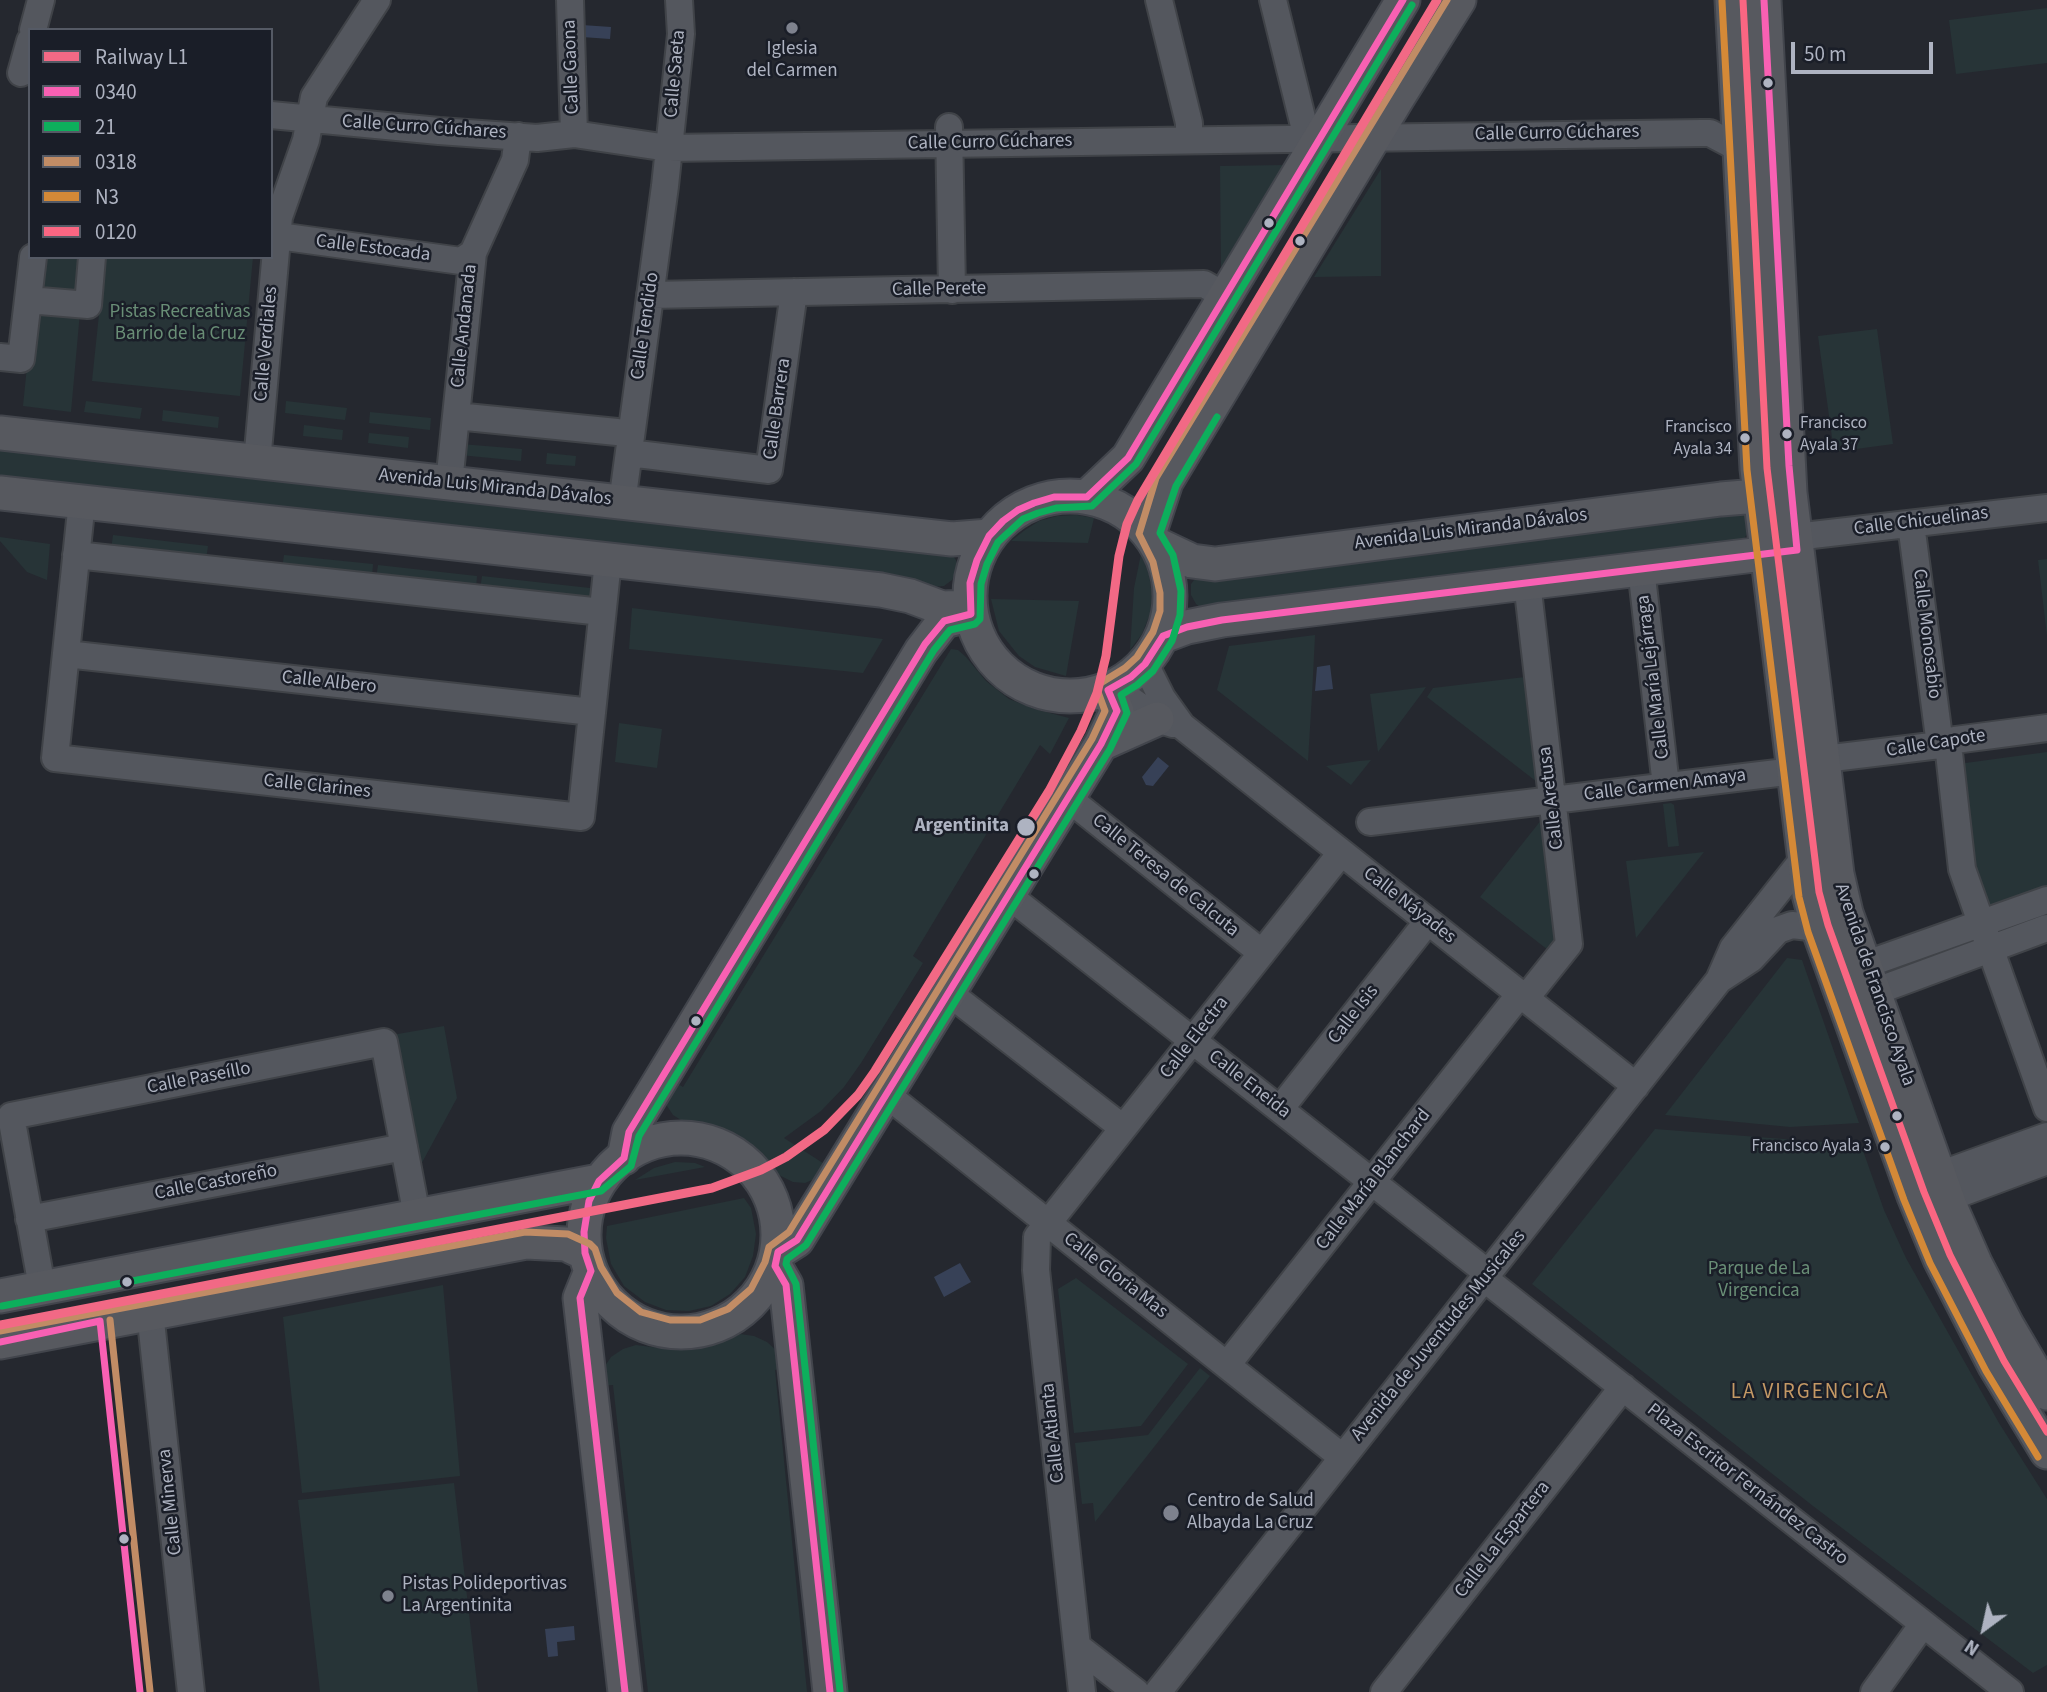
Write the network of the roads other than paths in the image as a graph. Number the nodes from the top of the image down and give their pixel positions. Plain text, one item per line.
1 (41, 0) edge
2 (377, 0) edge
3 (570, 0) edge
4 (679, 0) edge
5 (1159, 0) edge
6 (1273, 0) edge
7 (1403, 0) edge
8 (1460, 0) edge
9 (1732, 0) edge
10 (1764, 0) edge
11 (34, 28) edge
12 (28, 46) edge
13 (17, 72) edge
14 (1739, 112) junction
15 (273, 115) edge
16 (312, 120) junction
17 (1710, 133) junction
18 (574, 134) junction
19 (949, 135) junction
20 (517, 136) junction
21 (1375, 136) junction
22 (1314, 138) junction
23 (1189, 140) junction
24 (668, 148) junction
25 (1742, 150) junction
26 (274, 236) edge
27 (473, 253) junction
28 (33, 259) edge
29 (92, 259) edge
30 (272, 259) edge
31 (952, 290) junction
32 (794, 292) junction
33 (650, 295) junction
34 (1225, 296) junction
35 (28, 300) junction
36 (11, 358) edge
37 (456, 416) junction
38 (0, 433) edge
39 (623, 443) junction
40 (257, 462) junction
41 (449, 483) junction
42 (0, 493) edge
43 (1775, 495) junction
44 (1087, 497) junction
45 (82, 501) junction
46 (622, 503) junction
47 (2047, 508) edge
48 (1918, 523) junction
49 (989, 536) junction
50 (1153, 539) junction
51 (1786, 546) junction
52 (76, 555) junction
53 (608, 561) junction
54 (1641, 568) junction
55 (1527, 582) junction
56 (910, 596) junction
57 (971, 610) junction
58 (603, 612) junction
59 (1163, 636) junction
60 (925, 644) junction
61 (66, 654) junction
62 (1145, 664) junction
63 (1110, 688) junction
64 (592, 712) junction
65 (1169, 723) junction
66 (2047, 728) edge
67 (1948, 743) junction
68 (1101, 744) junction
69 (1824, 759) junction
70 (1794, 771) junction
71 (1667, 786) junction
72 (1069, 799) junction
73 (1552, 800) junction
74 (1370, 822) dead end
75 (1341, 853) junction
76 (1805, 857) junction
77 (1009, 896) junction
78 (2047, 900) edge
79 (1428, 921) junction
80 (1980, 923) junction
81 (1818, 928) junction
82 (2047, 928) edge
83 (1990, 949) junction
84 (1262, 953) junction
85 (1869, 979) junction
86 (1719, 980) junction
87 (949, 993) junction
88 (1523, 997) junction
89 (1192, 1041) junction
90 (1636, 1086) junction
91 (887, 1095) junction
92 (2047, 1108) edge
93 (1280, 1109) junction
94 (1123, 1128) junction
95 (2047, 1136) edge
96 (404, 1147) junction
97 (624, 1158) junction
98 (2047, 1161) edge
99 (599, 1181) junction
100 (1372, 1182) junction
101 (1943, 1187) junction
102 (417, 1216) junction
103 (29, 1219) junction
104 (1048, 1223) junction
105 (777, 1259) junction
106 (588, 1262) junction
107 (1487, 1276) junction
108 (42, 1287) junction
109 (0, 1296) edge
110 (150, 1312) junction
111 (0, 1342) edge
112 (1227, 1365) junction
113 (1623, 1387) junction
114 (2047, 1393) edge
115 (2047, 1452) edge
116 (1342, 1457) junction
117 (1923, 1624) junction
118 (1078, 1647) junction
119 (191, 1692) edge
120 (625, 1692) edge
121 (831, 1692) edge
122 (1082, 1692) edge
123 (1136, 1692) edge
124 (1158, 1692) edge
125 (1384, 1692) edge
126 (1874, 1692) edge
127 (2010, 1692) edge

1 - 11 street
2 - 16 street, Calle Verdiales
3 - 18 street, Calle Gaona
4 - 24 street, Calle Saeta
5 - 23 street
6 - 22 street
7 - 22 main road
8 - 21 main road
9 - 14 main road, Avenida de Francisco Ayala
10 - 43 main road, Avenida de Francisco Ayala
12 - 13 street
14 - 17 street
14 - 25 main road, Avenida de Francisco Ayala
15 - 16 street, Calle Curro Cúchares
16 - 20 street, Calle Curro Cúchares
16 - 26 street, Calle Verdiales
17 - 21 street, Calle Curro Cúchares
17 - 25 street, Calle Curro Cúchares
18 - 20 street, Calle Curro Cúchares
18 - 24 street, Calle Curro Cúchares
19 - 23 street, Calle Curro Cúchares
19 - 24 street, Calle Curro Cúchares
19 - 31 street
20 - 27 street, Calle Andanada
21 - 22 street, Calle Curro Cúchares
21 - 50 main road
22 - 23 street, Calle Curro Cúchares
22 - 34 main road
24 - 33 street, Calle Tendido
25 - 43 main road, Avenida de Francisco Ayala
26 - 27 street, Calle Estocada
27 - 37 street, Calle Andanada
28 - 35 street
29 - 35 street
30 - 40 street, Calle Verdiales
31 - 32 street, Calle Perete
31 - 34 street, Calle Perete
32 - 33 street, Calle Perete
32 - 39 street, Calle Barrera
33 - 39 street, Calle Tendido
34 - 44 main road
35 - 36 street
37 - 39 street
37 - 41 street, Calle Andanada
38 - 40 main road, Avenida Luis Miranda Dávalos
39 - 46 street, Calle Tendido
40 - 41 main road, Avenida Luis Miranda Dávalos
41 - 46 main road, Avenida Luis Miranda Dávalos
42 - 45 main road
43 - 50 main road, Avenida Luis Miranda Dávalos
43 - 51 main road, Avenida de Francisco Ayala
44 - 49 main road
44 - 50 main road
45 - 52 street, Calle Clarines
45 - 53 main road
46 - 49 main road, Avenida Luis Miranda Dávalos
47 - 48 street, Calle Chicuelinas
48 - 51 street, Calle Chicuelinas
48 - 67 street, Calle Monosabio
49 - 57 main road
50 - 59 main road
51 - 54 main road
51 - 69 main road, Avenida de Francisco Ayala
51 - 70 main road, Avenida de Francisco Ayala
52 - 58 street
52 - 61 street, Calle Clarines
53 - 56 main road
53 - 58 street, Calle Clarines
54 - 55 main road
54 - 71 street, Calle María Lejárraga
55 - 59 main road
55 - 73 street, Calle Aretusa
56 - 57 main road
56 - 60 main road
57 - 60 main road
57 - 63 main road
58 - 64 street, Calle Clarines
59 - 62 main road
60 - 97 main road
61 - 64 street, Calle Albero
61 - 64 street, Calle Clarines
62 - 63 main road
62 - 65 street, Calle Náyades
63 - 65 street, Calle Náyades
63 - 68 main road
65 - 68 main road
65 - 75 street, Calle Náyades
66 - 67 street, Calle Capote
67 - 69 street, Calle Capote
67 - 80 street, Calle Monosabio
68 - 72 main road
69 - 85 main road, Avenida de Francisco Ayala
70 - 71 street, Calle Carmen Amaya
70 - 76 main road, Avenida de Francisco Ayala
71 - 73 street, Calle Carmen Amaya
72 - 77 main road
72 - 84 street, Calle Teresa de Calcuta
73 - 74 street, Calle Carmen Amaya
73 - 88 street, Calle Aretusa
75 - 79 street, Calle Náyades
75 - 84 street, Calle Electra
76 - 81 main road, Avenida de Francisco Ayala
76 - 86 street, Avenida de Juventudes Musicales
77 - 87 main road
77 - 89 street, Calle Eneida
78 - 80 street
79 - 88 street, Calle Náyades
79 - 93 street, Calle Isis
80 - 83 street, Calle Monosabio
80 - 85 street
81 - 86 street, Avenida de Juventudes Musicales
81 - 115 main road, Avenida de Francisco Ayala
82 - 83 street
83 - 85 street
83 - 92 street, Calle Monosabio
84 - 89 street, Calle Electra
85 - 101 main road, Avenida de Francisco Ayala
86 - 90 street, Avenida de Juventudes Musicales
87 - 91 main road
87 - 94 street
88 - 90 street, Calle Náyades
88 - 100 street, Calle María Blanchard
89 - 93 street, Calle Eneida
89 - 94 street, Calle Electra
90 - 107 street, Avenida de Juventudes Musicales
91 - 104 street, Calle Gloria Mas
91 - 105 main road
93 - 100 street, Calle Eneida
94 - 104 street, Calle Electra
95 - 101 street
96 - 102 street, Calle Paseíllo
96 - 103 street, Calle Castoreño
96 - 103 street, Calle Paseíllo
97 - 99 main road
97 - 105 main road
98 - 101 street
99 - 102 main road
99 - 106 main road
100 - 107 street, Calle Eneida
100 - 112 street, Calle María Blanchard
101 - 114 main road, Avenida de Francisco Ayala
102 - 108 main road
103 - 108 street, Calle Paseíllo
104 - 112 street, Calle Gloria Mas
104 - 118 street, Calle Atlanta
105 - 106 main road
105 - 121 main road
106 - 110 main road
106 - 120 main road
107 - 113 street, Plaza Escritor Fernández Castro
107 - 116 street, Avenida de Juventudes Musicales
108 - 109 main road
110 - 111 main road
110 - 119 street, Calle Minerva
112 - 116 street, Calle Gloria Mas
113 - 117 street, Plaza Escritor Fernández Castro
113 - 125 street, Calle La Espartera
116 - 124 street, Avenida de Juventudes Musicales
117 - 126 street
117 - 127 street, Plaza Escritor Fernández Castro
118 - 122 street, Calle Atlanta
118 - 123 street

